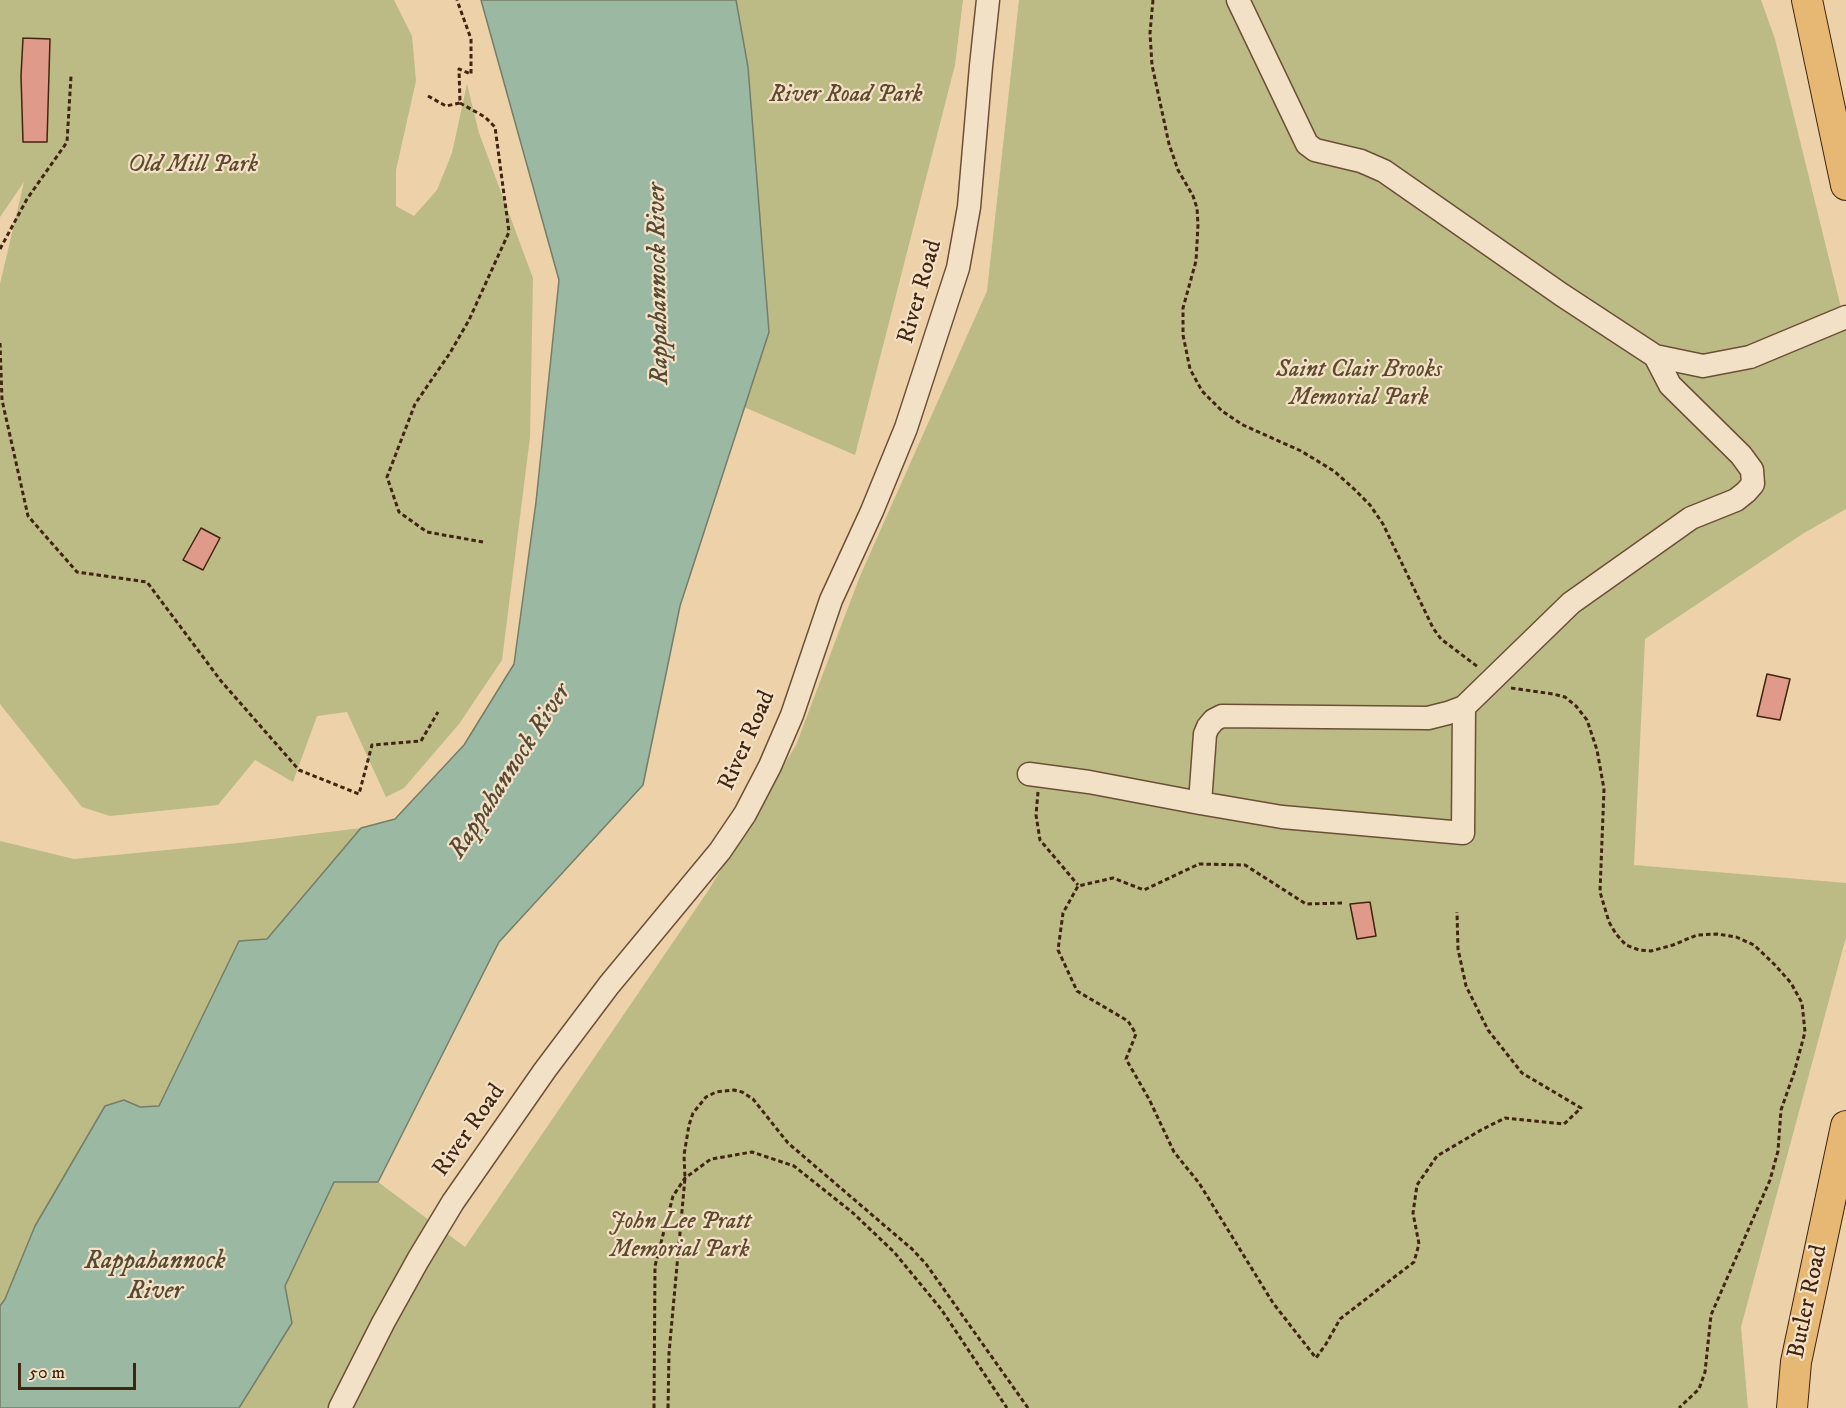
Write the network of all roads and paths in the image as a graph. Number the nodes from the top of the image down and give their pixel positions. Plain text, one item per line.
1 (457, 0) edge
2 (988, 0) edge
3 (1153, 0) edge
4 (1238, 0) edge
5 (1807, 0) edge
6 (71, 76) dead end
7 (428, 96) dead end
8 (460, 104) junction
9 (1846, 185) edge
10 (0, 249) edge
11 (1846, 317) edge
12 (0, 343) edge
13 (1655, 356) junction
14 (483, 542) dead end
15 (1494, 678) junction
16 (1464, 707) junction
17 (438, 712) dead end
18 (1034, 775) joint
19 (1200, 803) junction
20 (1078, 886) junction
21 (1342, 903) dead end
22 (1457, 912) dead end
23 (1846, 1126) edge
24 (685, 1178) junction
25 (340, 1408) edge
26 (654, 1408) edge
27 (668, 1408) edge
28 (1007, 1408) edge
29 (1028, 1408) edge
30 (1679, 1408) edge
31 (1792, 1408) edge

1 - 8 path
2 - 25 street, River Road
3 - 15 path
4 - 13 street
5 - 9 main road
6 - 10 path
7 - 8 path
8 - 14 path
11 - 13 street
12 - 17 path
13 - 15 street
15 - 16 street
15 - 30 path
16 - 19 street
16 - 19 street
18 - 19 street
18 - 20 path
20 - 21 path
20 - 22 path
23 - 31 main road, Butler Road
24 - 26 path
24 - 27 path
24 - 28 path
24 - 29 path

